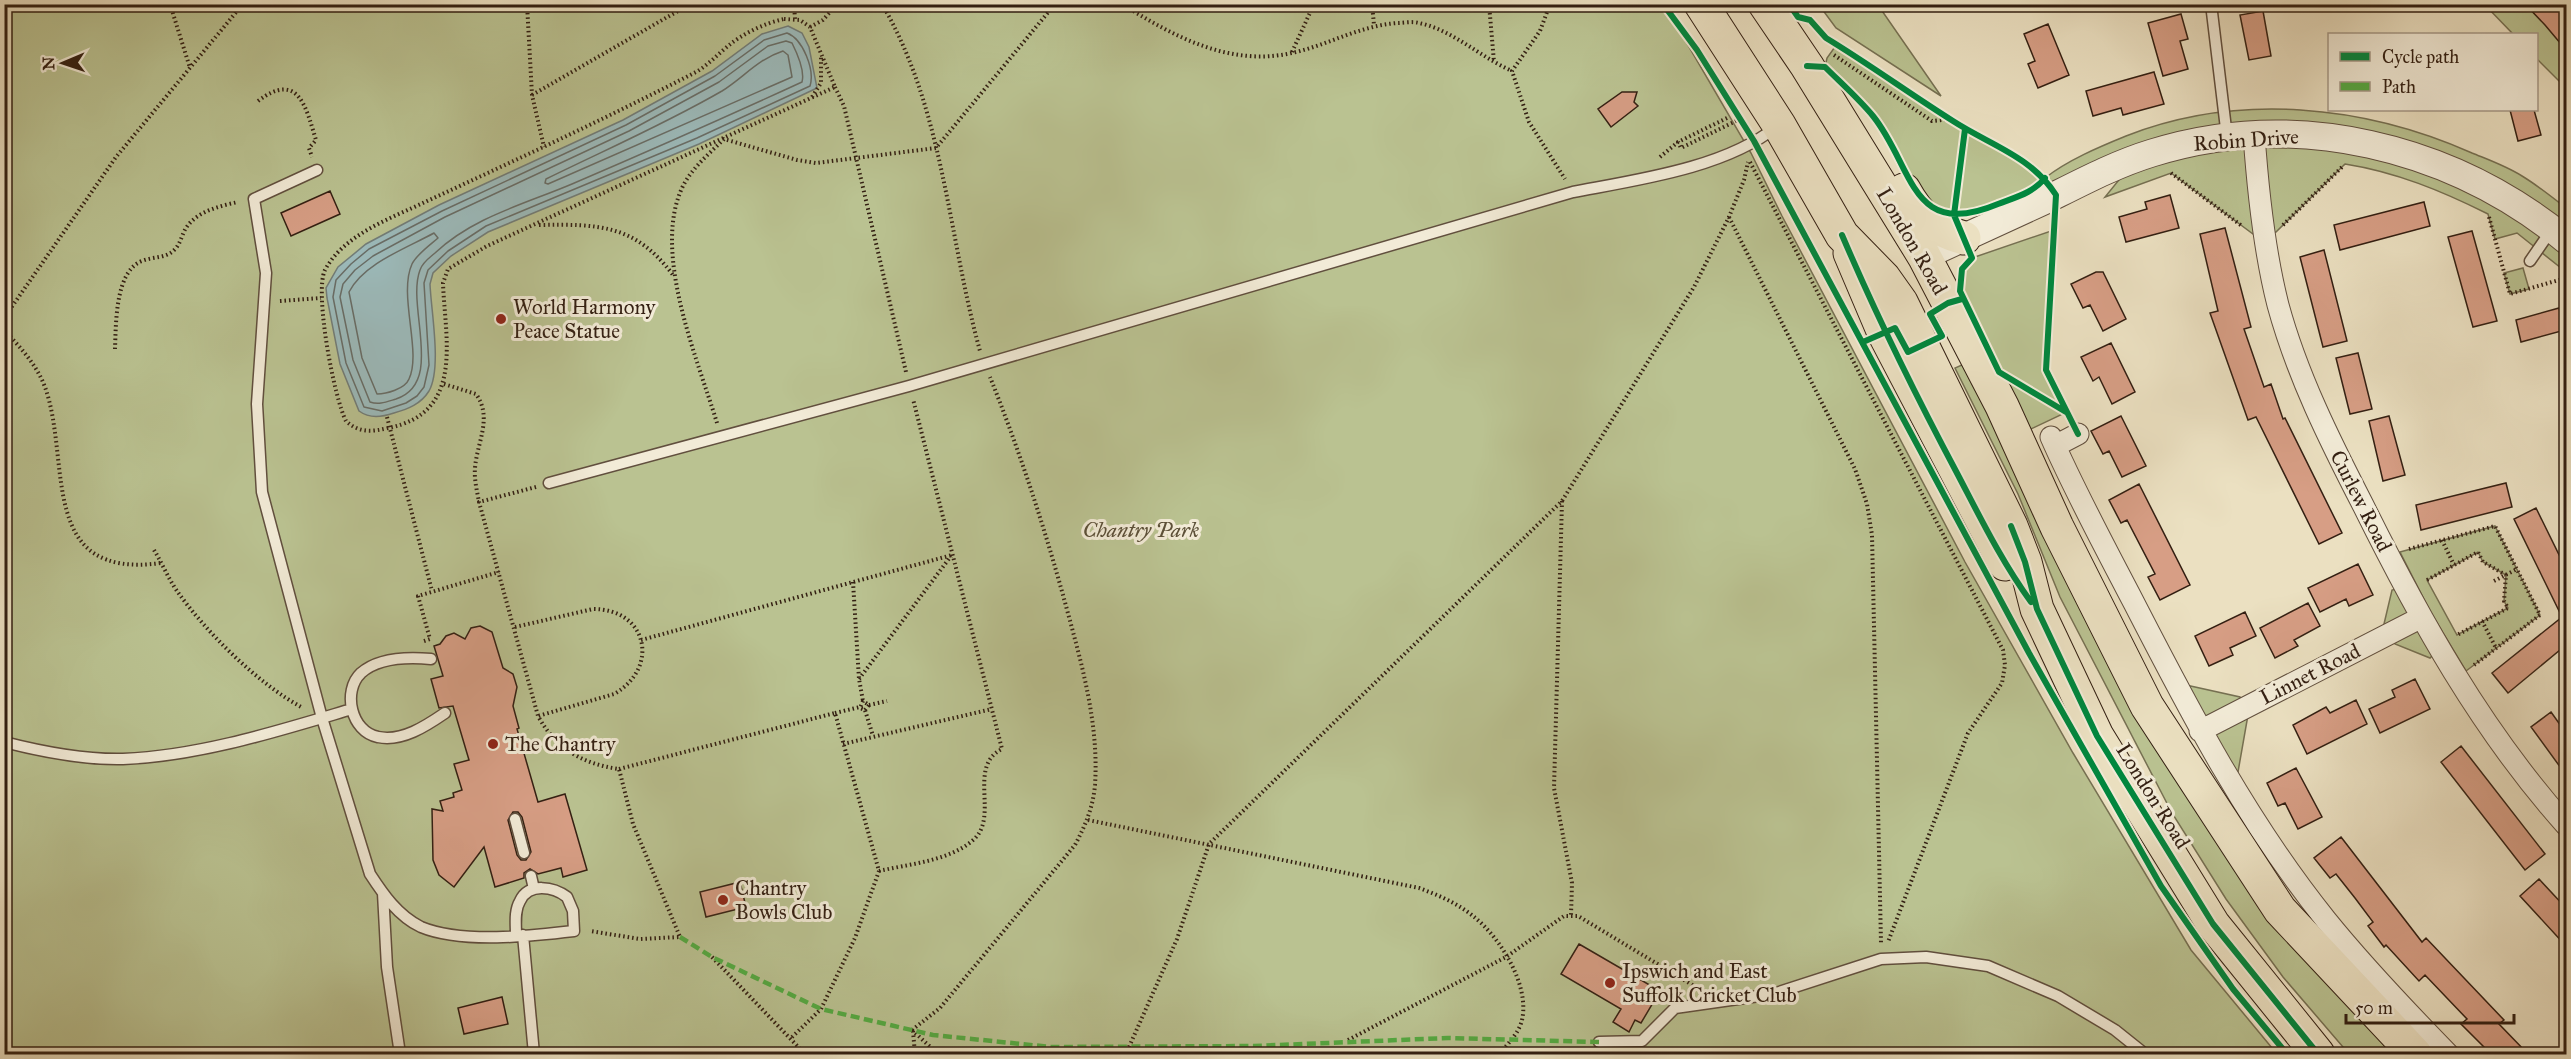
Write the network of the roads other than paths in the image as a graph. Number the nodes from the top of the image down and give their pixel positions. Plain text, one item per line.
1 (1701, 4) edge
2 (1764, 4) edge
3 (2211, 4) edge
4 (1820, 68) junction
5 (1779, 124) junction
6 (2240, 136) junction
7 (317, 170) road end
8 (2560, 234) edge
9 (1842, 235) junction
10 (1964, 238) junction
11 (1924, 256) junction
12 (2530, 261) dead end
13 (1884, 278) junction
14 (2078, 434) dead end
15 (549, 483) road end
16 (2037, 609) junction
17 (2420, 618) junction
18 (431, 659) dead end
19 (352, 709) junction
20 (445, 713) dead end
21 (322, 718) junction
22 (2200, 730) junction
23 (4, 742) edge
24 (515, 819) dead end
25 (2566, 825) edge
26 (524, 853) dead end
27 (370, 874) junction
28 (531, 876) dead end
29 (363, 883) dead end
30 (534, 889) junction
31 (383, 893) junction
32 (519, 935) junction
33 (1599, 1042) dead end
34 (400, 1054) edge
35 (534, 1054) edge
36 (2145, 1054) edge
37 (2318, 1054) edge
38 (2415, 1054) edge
39 (2448, 1054) edge

1 - 5 main road, London Road
2 - 4 main road, London Road
3 - 6 lane
4 - 10 main road
4 - 11 main road, London Road
5 - 9 main road, London Road
5 - 15 lane
6 - 8 street, Robin Drive
6 - 10 street, Robin Drive
6 - 17 street, Curlew Road
7 - 21 lane
8 - 12 lane
9 - 13 main road, London Road
9 - 16 main road
10 - 11 street, Robin Drive
11 - 13 main road
11 - 38 main road, London Road
13 - 16 main road, London Road
14 - 22 street
16 - 37 main road, London Road
17 - 22 street, Linnet Road
17 - 25 street, Curlew Road
18 - 19 lane
19 - 20 lane
19 - 21 lane
21 - 23 lane
21 - 27 lane
22 - 39 street
24 - 26 lane
27 - 29 lane
27 - 31 lane
28 - 30 lane
30 - 32 lane
30 - 32 lane
31 - 32 lane
31 - 34 lane
32 - 35 lane
33 - 36 lane

